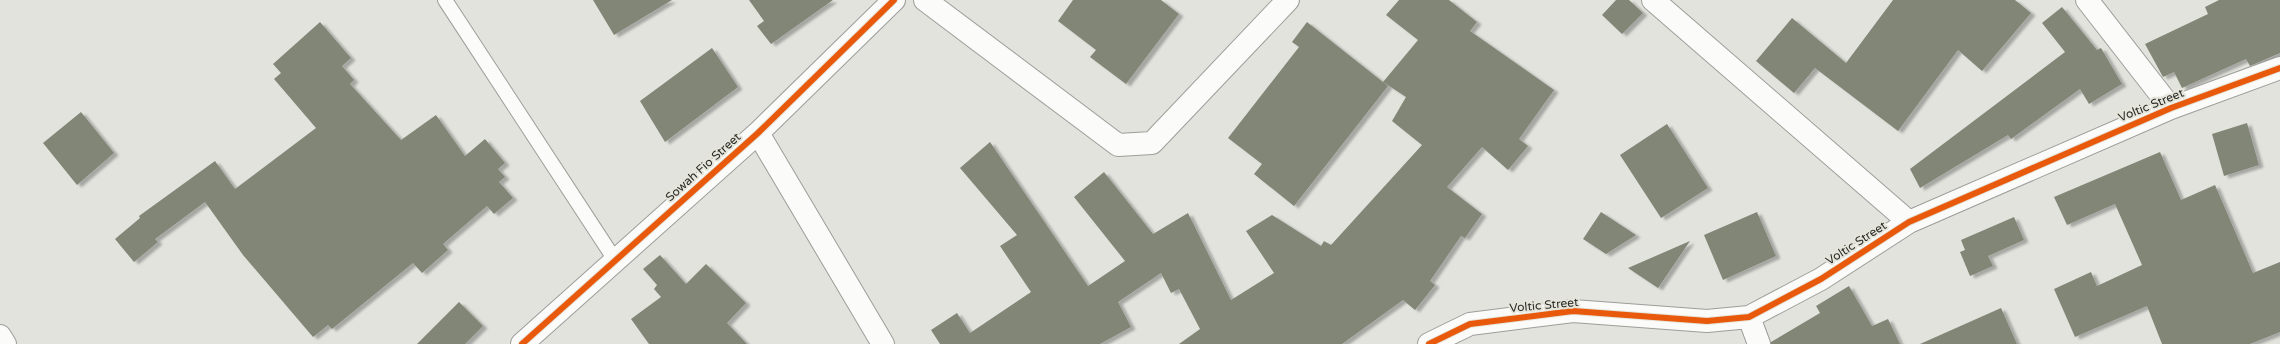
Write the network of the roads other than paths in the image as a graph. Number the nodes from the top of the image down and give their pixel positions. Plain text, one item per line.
1 (445, 0) edge
2 (894, 0) edge
3 (925, 0) edge
4 (1288, 0) edge
5 (1653, 0) edge
6 (2087, 0) edge
7 (2280, 68) edge
8 (2171, 108) junction
9 (758, 132) junction
10 (1909, 222) junction
11 (615, 260) junction
12 (1749, 317) junction
13 (0, 336) edge
14 (6, 344) edge
15 (522, 344) edge
16 (883, 344) edge
17 (1429, 344) edge
18 (1759, 344) edge

1 - 11 lane
2 - 9 street, Sowah Fio Street
3 - 4 street
5 - 10 street
6 - 8 street
7 - 8 street, Voltic Street
8 - 10 street, Voltic Street
9 - 11 street, Sowah Fio Street
9 - 16 street
10 - 12 street, Voltic Street
11 - 15 street, Sowah Fio Street
12 - 17 street, Voltic Street
12 - 18 street
13 - 14 street

